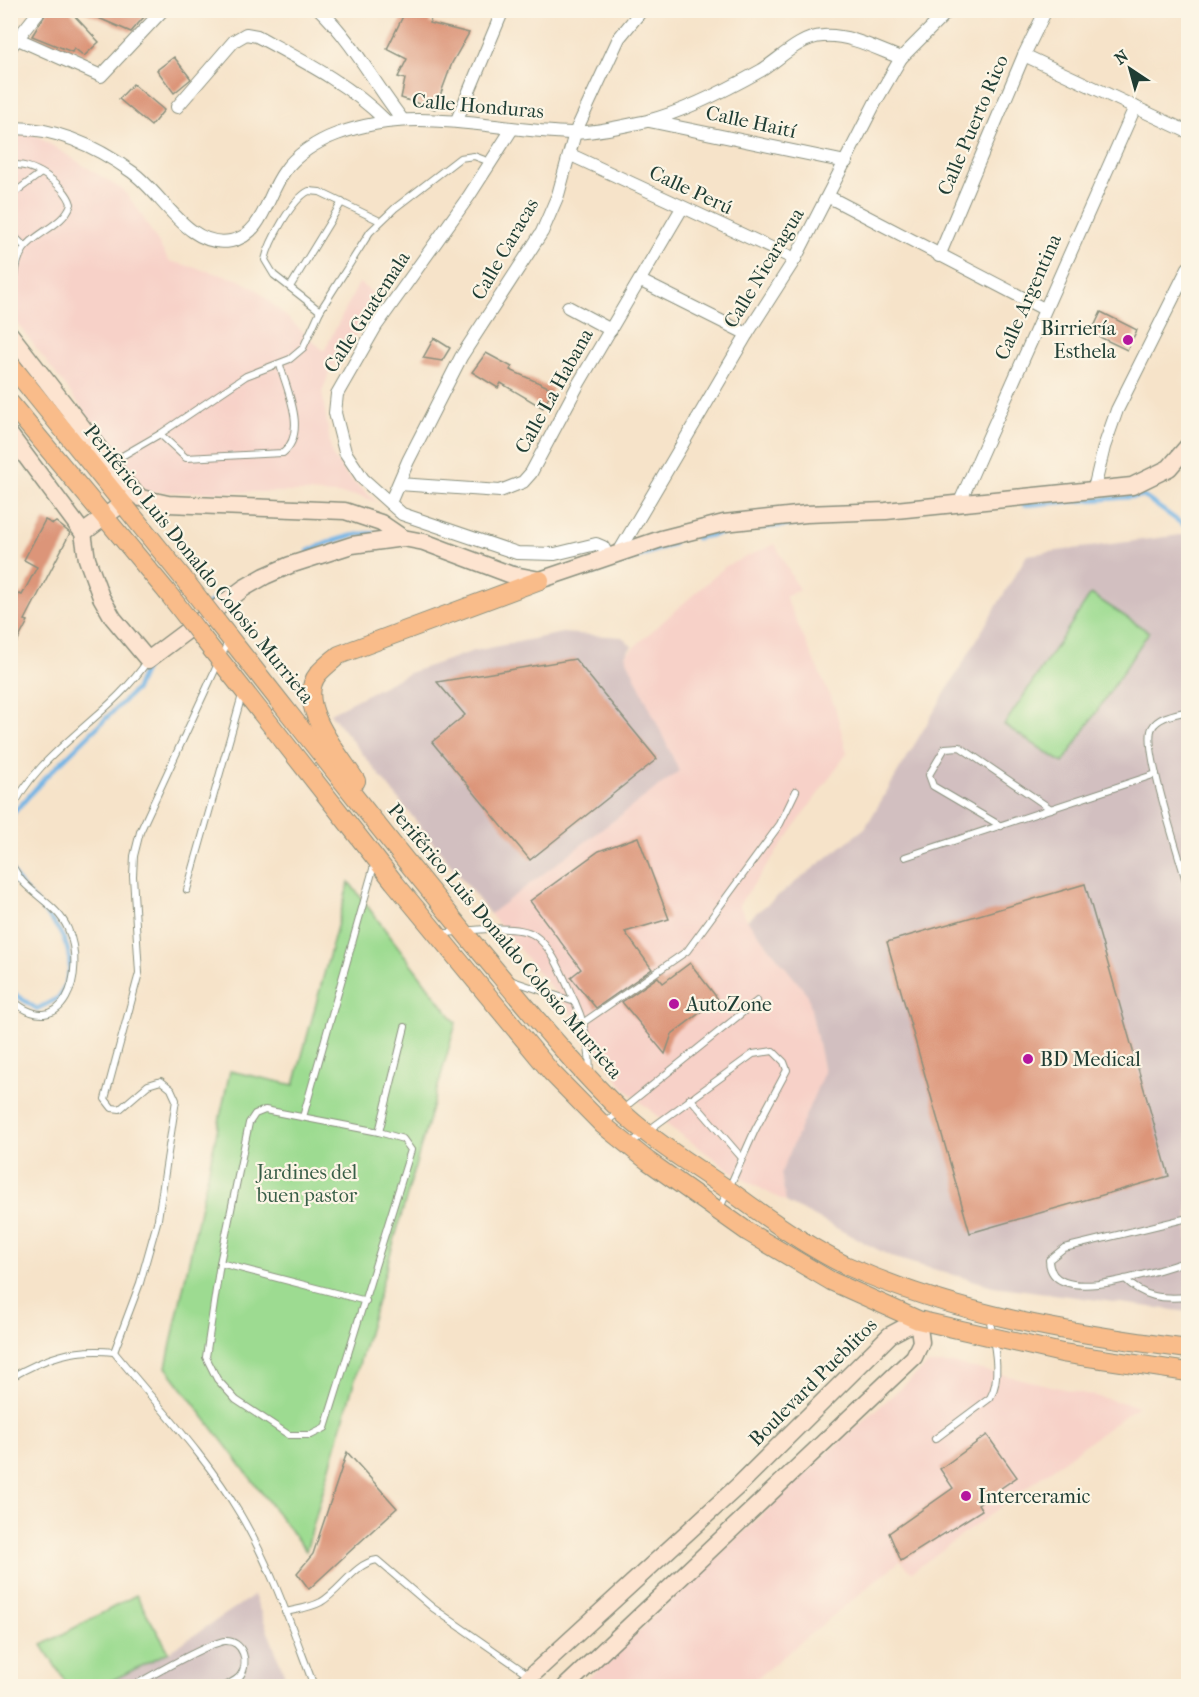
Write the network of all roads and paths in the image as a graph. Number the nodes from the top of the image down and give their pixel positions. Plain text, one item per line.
1 (39, 10) edge
2 (164, 10) edge
3 (320, 10) edge
4 (503, 10) edge
5 (642, 10) edge
6 (949, 10) edge
7 (1046, 10) edge
8 (14, 44) edge
9 (1024, 55) junction
10 (901, 58) junction
11 (177, 107) dead end
12 (1135, 107) junction
13 (402, 119) junction
14 (386, 120) junction
15 (457, 120) junction
16 (648, 121) junction
17 (10, 128) edge
18 (512, 129) junction
19 (1188, 132) edge
20 (575, 133) junction
21 (571, 155) junction
22 (490, 162) junction
23 (846, 162) junction
24 (10, 166) edge
25 (41, 172) junction
26 (10, 196) edge
27 (829, 197) junction
28 (342, 202) junction
29 (682, 208) junction
30 (380, 221) junction
31 (10, 232) edge
32 (26, 247) junction
33 (939, 256) junction
34 (795, 259) junction
35 (1188, 268) edge
36 (641, 281) junction
37 (290, 287) junction
38 (568, 307) dead end
39 (1044, 309) junction
40 (320, 311) junction
41 (10, 312) edge
42 (610, 330) junction
43 (10, 334) edge
44 (747, 334) junction
45 (10, 364) edge
46 (280, 364) junction
47 (10, 403) edge
48 (160, 434) junction
49 (14, 445) edge
50 (1188, 446) edge
51 (110, 463) junction
52 (399, 484) junction
53 (1094, 489) junction
54 (123, 503) junction
55 (390, 503) junction
56 (959, 504) junction
57 (104, 517) junction
58 (83, 533) junction
59 (402, 538) junction
60 (614, 554) junction
61 (540, 580) junction
62 (230, 638) junction
63 (148, 660) junction
64 (219, 660) junction
65 (248, 679) junction
66 (1188, 711) edge
67 (1156, 774) junction
68 (796, 790) dead end
69 (1052, 809) junction
70 (10, 814) edge
71 (1001, 826) junction
72 (401, 854) junction
73 (905, 857) dead end
74 (376, 859) junction
75 (10, 863) edge
76 (1188, 888) edge
77 (187, 890) dead end
78 (463, 931) junction
79 (437, 934) junction
80 (500, 975) junction
81 (10, 998) edge
82 (757, 1000) dead end
83 (575, 1002) junction
84 (584, 1022) junction
85 (405, 1027) dead end
86 (591, 1082) junction
87 (690, 1098) junction
88 (576, 1099) junction
89 (620, 1109) junction
90 (303, 1117) junction
91 (603, 1125) junction
92 (645, 1130) junction
93 (379, 1132) junction
94 (628, 1145) junction
95 (742, 1158) junction
96 (727, 1190) junction
97 (719, 1212) junction
98 (1188, 1218) edge
99 (1188, 1261) edge
100 (220, 1263) junction
101 (1125, 1279) junction
102 (896, 1286) junction
103 (1188, 1297) edge
104 (366, 1301) junction
105 (965, 1310) junction
106 (989, 1315) junction
107 (918, 1320) junction
108 (993, 1338) junction
109 (1188, 1349) edge
110 (114, 1352) junction
111 (1188, 1372) edge
112 (10, 1378) edge
113 (935, 1439) dead end
114 (738, 1486) junction
115 (756, 1506) junction
116 (681, 1538) junction
117 (702, 1557) junction
118 (285, 1612) junction
119 (525, 1681) edge
120 (133, 1686) edge
121 (225, 1686) edge
122 (314, 1686) edge
123 (566, 1686) edge

1 - 8 street
2 - 8 street
3 - 13 street
4 - 15 street
5 - 20 street, Calle Caracas
6 - 10 street, Calle Nicaragua
7 - 9 street, Calle Puerto Rico
9 - 12 street
9 - 33 street, Calle Puerto Rico
10 - 16 street, Calle Honduras
10 - 23 street, Calle Nicaragua
11 - 14 street
12 - 19 street
12 - 39 street, Calle Argentina
13 - 14 street, Calle Honduras
13 - 15 street, Calle Honduras
14 - 17 street, Calle Honduras
15 - 18 street, Calle Honduras
16 - 20 street, Calle Honduras
16 - 23 street, Calle Haití
18 - 20 street, Calle Honduras
18 - 22 street, Calle Guatemala
20 - 21 street, Calle Caracas
21 - 29 street, Calle Perú
21 - 52 street, Calle Caracas
22 - 30 lane
22 - 55 street, Calle Guatemala
23 - 27 street, Calle Nicaragua
24 - 25 lane
25 - 26 lane
25 - 32 lane
27 - 33 street
27 - 34 street, Calle Nicaragua
28 - 30 lane
28 - 37 lane
28 - 37 lane
29 - 34 street, Calle Perú
29 - 36 street, Calle La Habana
30 - 40 lane
31 - 32 lane
32 - 41 lane
33 - 39 street
34 - 44 street, Calle Nicaragua
35 - 53 street
36 - 42 street, Calle La Habana
36 - 44 street
37 - 40 lane
38 - 42 street
39 - 56 street, Calle Argentina
40 - 46 lane
42 - 52 street, Calle La Habana
43 - 51 street
44 - 60 street, Calle Nicaragua
45 - 54 main road, Periférico Luis Donaldo Colosio Murrieta
46 - 48 lane
46 - 48 lane
47 - 57 main road, Periférico Luis Donaldo Colosio Murrieta
48 - 51 lane
49 - 58 street
50 - 53 street
51 - 59 street
52 - 55 street, Calle Caracas
53 - 56 street
54 - 57 street
54 - 62 main road, Periférico Luis Donaldo Colosio Murrieta, bridge
55 - 60 street, Calle Guatemala
56 - 60 street
57 - 58 street
57 - 64 main road, Periférico Luis Donaldo Colosio Murrieta, bridge
58 - 63 street
59 - 61 street
59 - 63 street
60 - 61 street
61 - 72 main road
62 - 64 lane
62 - 65 main road, Periférico Luis Donaldo Colosio Murrieta
63 - 70 lane
64 - 65 main road, Periférico Luis Donaldo Colosio Murrieta
64 - 110 lane
65 - 72 main road, Periférico Luis Donaldo Colosio Murrieta
65 - 74 main road, Periférico Luis Donaldo Colosio Murrieta
65 - 77 lane
66 - 67 lane
67 - 69 lane
67 - 76 lane
68 - 84 lane
69 - 71 lane
69 - 71 lane
71 - 73 lane
72 - 78 main road, Periférico Luis Donaldo Colosio Murrieta
74 - 79 main road, Periférico Luis Donaldo Colosio Murrieta
74 - 90 lane
75 - 81 lane
78 - 79 lane
78 - 80 main road, Periférico Luis Donaldo Colosio Murrieta
78 - 83 lane
79 - 88 main road, Periférico Luis Donaldo Colosio Murrieta
80 - 83 lane
80 - 86 main road, Periférico Luis Donaldo Colosio Murrieta
82 - 89 lane
83 - 84 lane
84 - 86 lane
85 - 93 lane
86 - 88 lane
86 - 89 main road, Periférico Luis Donaldo Colosio Murrieta
87 - 92 lane
87 - 95 lane
87 - 95 lane
88 - 91 main road, Periférico Luis Donaldo Colosio Murrieta
89 - 91 lane
89 - 92 main road, Periférico Luis Donaldo Colosio Murrieta
90 - 93 lane
90 - 100 lane
91 - 94 main road, Periférico Luis Donaldo Colosio Murrieta
92 - 94 lane
92 - 96 main road, Periférico Luis Donaldo Colosio Murrieta
93 - 104 lane
94 - 97 main road, Periférico Luis Donaldo Colosio Murrieta
95 - 96 lane
96 - 97 lane
96 - 102 main road, Periférico Luis Donaldo Colosio Murrieta
97 - 107 main road, Periférico Luis Donaldo Colosio Murrieta
98 - 101 lane
99 - 101 lane
100 - 104 lane
100 - 104 lane
101 - 103 lane
102 - 105 main road, Periférico Luis Donaldo Colosio Murrieta
102 - 107 main road
105 - 106 main road, Periférico Luis Donaldo Colosio Murrieta
105 - 107 main road
106 - 108 lane
106 - 109 main road, Periférico Luis Donaldo Colosio Murrieta
107 - 108 main road, Periférico Luis Donaldo Colosio Murrieta
107 - 114 street, Boulevard Pueblitos
107 - 115 street
108 - 111 main road, Periférico Luis Donaldo Colosio Murrieta
108 - 113 lane
110 - 112 lane
110 - 118 lane
114 - 115 street
114 - 116 street, Boulevard Pueblitos
115 - 117 street
116 - 117 street
116 - 119 street, Boulevard Pueblitos
117 - 123 street
118 - 119 lane
118 - 122 lane
120 - 121 lane

